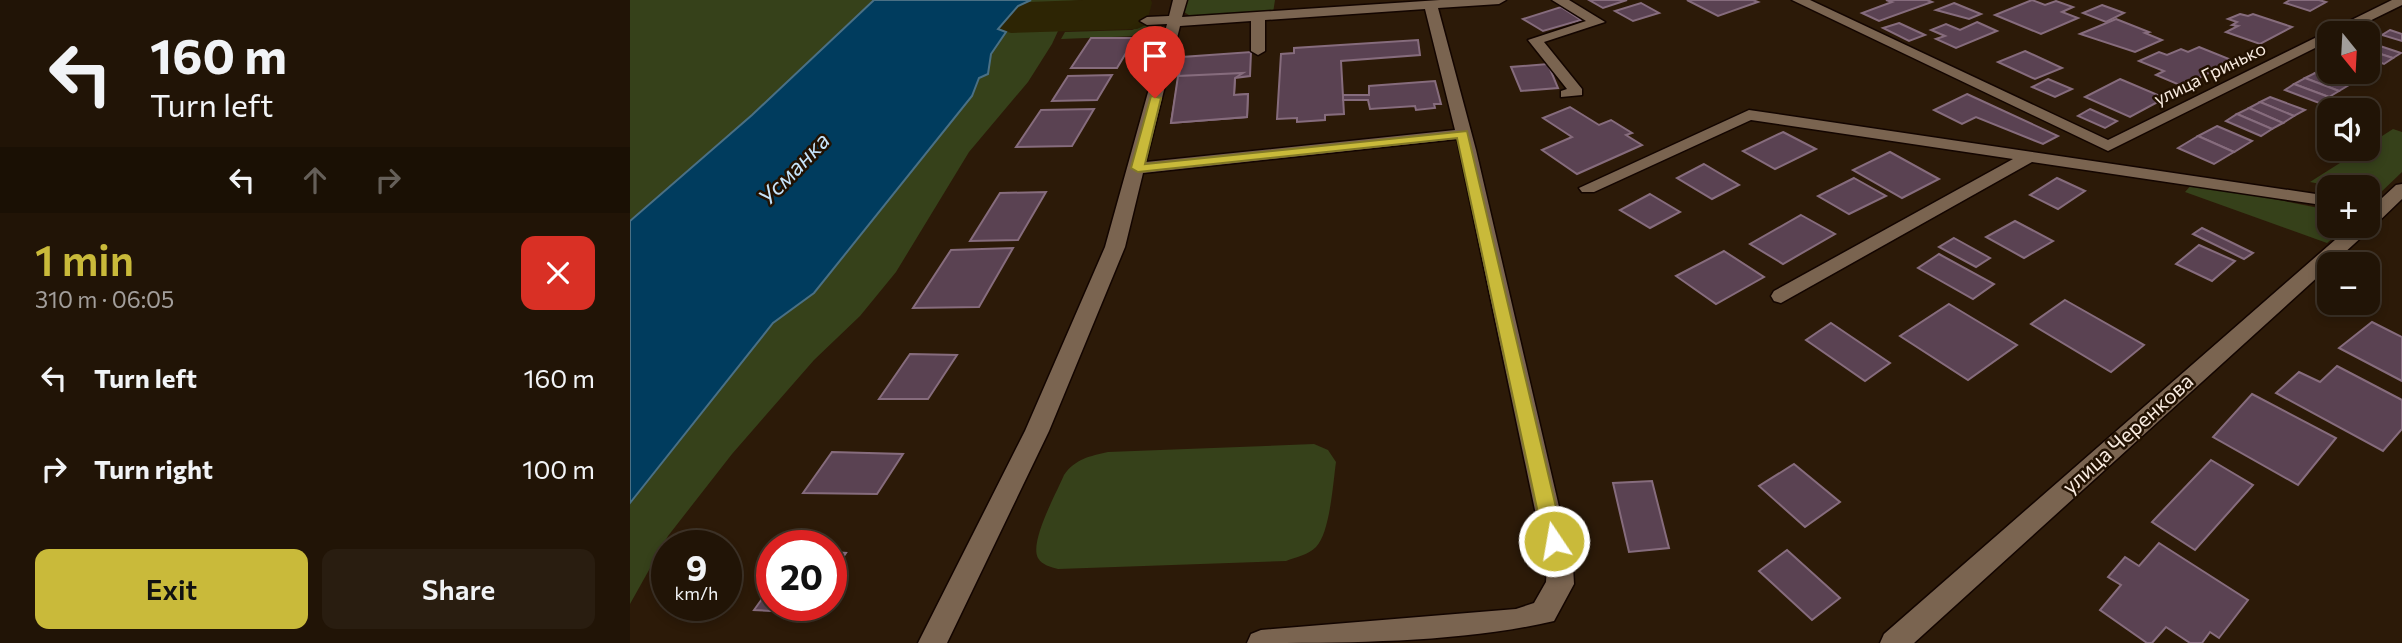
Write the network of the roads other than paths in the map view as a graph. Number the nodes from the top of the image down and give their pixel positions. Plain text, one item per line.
1 (1278, 0) edge
2 (1323, 0) edge
3 (1499, 0) edge
4 (1559, 0) edge
5 (1799, 0) edge
6 (2402, 0) edge
7 (1431, 6) junction
8 (1348, 12) junction
9 (1176, 14) edge
10 (1280, 16) junction
11 (1258, 18) junction
12 (1147, 21) dead end
13 (2359, 21) edge
14 (2317, 42) edge
15 (1258, 51) dead end
16 (1566, 94) dead end
17 (1462, 134) junction
18 (2029, 157) junction
19 (1138, 168) junction
20 (1588, 188) dead end
21 (2402, 189) edge
22 (2317, 199) edge
23 (2380, 206) edge
24 (2349, 238) edge
25 (1781, 296) dead end
26 (932, 643) edge
27 (1261, 643) edge
28 (1894, 643) edge

1 - 10 street
2 - 8 street
3 - 7 street
4 - 16 street
5 - 14 street, улица Гринько
6 - 13 street
7 - 8 street
7 - 17 street
8 - 10 street
9 - 11 street
9 - 12 street
9 - 19 street
10 - 11 street
11 - 15 street
17 - 19 street
17 - 27 street
18 - 20 street
18 - 22 street
18 - 25 street
19 - 26 street
21 - 23 street
24 - 28 street, улица Черенкова

